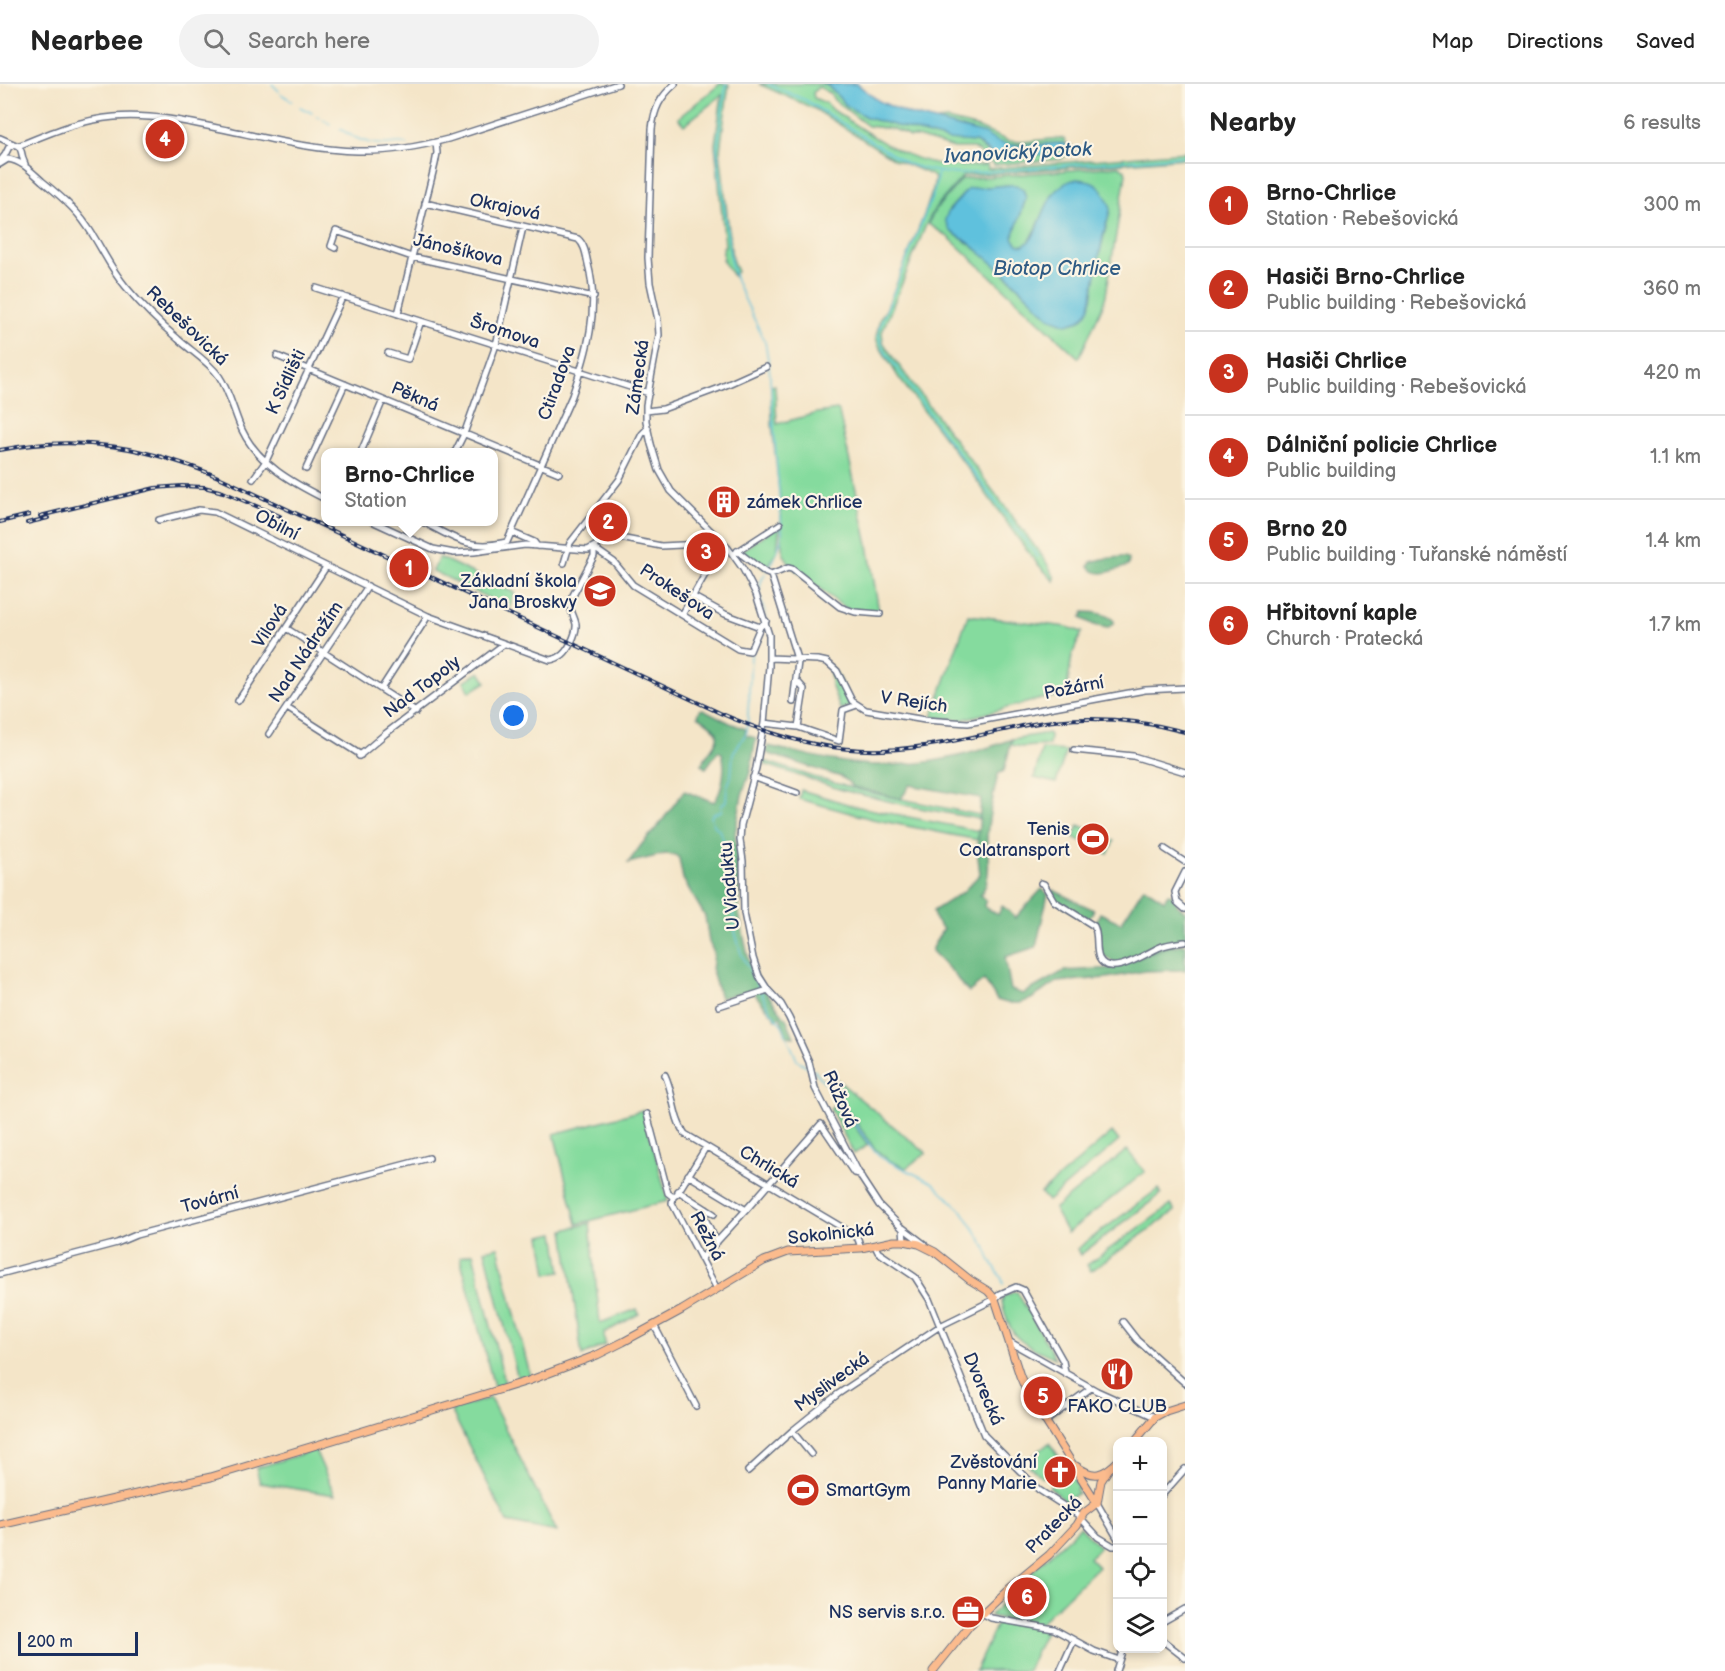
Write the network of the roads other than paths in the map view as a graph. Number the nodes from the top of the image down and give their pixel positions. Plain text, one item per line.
1 (618, 84) edge
2 (675, 84) edge
3 (36, 138) junction
4 (0, 139) edge
5 (436, 142) junction
6 (16, 145) junction
7 (7, 150) junction
8 (21, 154) junction
9 (13, 160) junction
10 (0, 162) edge
11 (28, 168) junction
12 (425, 204) junction
13 (522, 227) junction
14 (578, 239) joint
15 (335, 248) dead end
16 (412, 256) junction
17 (511, 279) junction
18 (316, 288) dead end
19 (343, 297) junction
20 (594, 297) junction
21 (398, 314) junction
22 (421, 321) junction
23 (496, 345) junction
24 (388, 353) dead end
25 (277, 356) dead end
26 (766, 367) dead end
27 (309, 369) junction
28 (580, 372) junction
29 (345, 384) junction
30 (649, 393) junction
31 (383, 400) junction
32 (646, 411) junction
33 (648, 428) junction
34 (464, 434) junction
35 (363, 448) edge
36 (457, 448) edge
37 (498, 448) edge
38 (498, 448) edge
39 (266, 461) junction
40 (541, 466) junction
41 (306, 469) dead end
42 (559, 473) dead end
43 (253, 479) dead end
44 (321, 497) edge
45 (159, 520) dead end
46 (780, 524) dead end
47 (383, 526) edge
48 (431, 526) edge
49 (512, 532) junction
50 (723, 543) junction
51 (537, 546) junction
52 (594, 548) junction
53 (569, 549) junction
54 (735, 552) junction
55 (564, 563) dead end
56 (326, 567) junction
57 (767, 573) junction
58 (368, 586) junction
59 (692, 596) junction
60 (880, 614) dead end
61 (682, 615) junction
62 (428, 616) junction
63 (766, 621) junction
64 (759, 627) junction
65 (286, 628) junction
66 (504, 644) junction
67 (324, 652) junction
68 (770, 658) junction
69 (796, 659) junction
70 (796, 680) junction
71 (1185, 688) edge
72 (381, 689) junction
73 (238, 701) dead end
74 (793, 702) dead end
75 (857, 705) junction
76 (287, 708) junction
77 (416, 712) junction
78 (764, 723) junction
79 (968, 723) joint
80 (798, 727) junction
81 (269, 734) dead end
82 (1074, 750) dead end
83 (1185, 772) edge
84 (753, 777) junction
85 (797, 793) dead end
86 (1165, 849) dead end
87 (1185, 862) edge
88 (1185, 872) edge
89 (1041, 883) dead end
90 (1185, 909) edge
91 (1185, 942) edge
92 (768, 990) junction
93 (719, 1006) dead end
94 (797, 1034) joint
95 (665, 1075) dead end
96 (647, 1114) dead end
97 (706, 1147) junction
98 (429, 1158) dead end
99 (860, 1174) junction
100 (688, 1175) junction
101 (768, 1184) junction
102 (678, 1191) junction
103 (673, 1197) junction
104 (706, 1209) junction
105 (746, 1210) junction
106 (714, 1214) dead end
107 (902, 1228) junction
108 (904, 1241) junction
109 (717, 1242) junction
110 (875, 1246) junction
111 (861, 1248) junction
112 (929, 1249) junction
113 (701, 1259) junction
114 (0, 1274) edge
115 (717, 1289) junction
116 (995, 1299) junction
117 (1123, 1322) dead end
118 (654, 1325) junction
119 (940, 1326) junction
120 (1010, 1342) junction
121 (1065, 1372) junction
122 (1185, 1383) edge
123 (1091, 1388) junction
124 (1185, 1400) edge
125 (696, 1406) dead end
126 (1182, 1406) edge
127 (1155, 1417) junction
128 (1046, 1421) junction
129 (792, 1431) junction
130 (1138, 1437) edge
131 (811, 1454) dead end
132 (1072, 1463) junction
133 (1113, 1466) edge
134 (1185, 1469) edge
135 (1108, 1470) junction
136 (748, 1471) dead end
137 (1166, 1491) edge
138 (1097, 1503) junction
139 (1080, 1518) junction
140 (0, 1525) edge
141 (1113, 1531) edge
142 (1113, 1546) edge
143 (1185, 1609) edge
144 (982, 1613) junction
145 (1167, 1619) edge
146 (1074, 1640) junction
147 (1167, 1644) edge
148 (1121, 1653) edge
149 (1185, 1658) edge
150 (1119, 1660) junction
151 (933, 1671) edge
152 (1060, 1671) edge
153 (1116, 1671) edge

1 - 5 street
2 - 30 street, Zámecká
3 - 5 street
3 - 6 street
3 - 8 street
4 - 6 street
4 - 7 street
5 - 12 street
6 - 7 street
6 - 8 street
7 - 9 street
7 - 10 street
8 - 9 street
8 - 11 street, Rebešovická
9 - 10 street
9 - 11 street, Rebešovická
11 - 39 street, Rebešovická
12 - 13 street, Okrajová
12 - 16 street
13 - 14 street, Okrajová
13 - 17 street
14 - 20 street, Ctiradova
15 - 16 street, Jánošíkova
16 - 17 street, Jánošíkova
16 - 21 street
17 - 20 street, Jánošíkova
17 - 23 street
18 - 19 street, Šromova
19 - 21 street, Šromova
19 - 27 street, K Sídlišti
20 - 28 street, Ctiradova
21 - 22 street, Šromova
22 - 23 street, Šromova
22 - 24 street
23 - 28 street, Šromova
23 - 34 street
25 - 27 street, Pěkná
26 - 32 street
27 - 29 street, Pěkná
27 - 39 street, K Sídlišti
28 - 30 street, Šromova
28 - 40 street, Ctiradova
29 - 31 street, Pěkná
29 - 41 street
30 - 32 street, Zámecká
31 - 34 street, Pěkná
31 - 35 street
32 - 33 street, Zámecká
33 - 50 street, Zámecká
33 - 53 street
34 - 36 street
34 - 38 street, Pěkná
37 - 40 street, Pěkná
39 - 43 street, K Sídlišti
39 - 44 street, Rebešovická
40 - 42 street, Pěkná
40 - 49 street, Ctiradova
45 - 56 street, Obilní
46 - 54 street
47 - 51 street
48 - 49 street
49 - 51 street
50 - 52 street
50 - 54 street, Zámecká
50 - 59 street
51 - 53 street
52 - 53 street
52 - 61 street, Prokešova
52 - 66 street, Obilní
53 - 55 street
54 - 57 street
54 - 63 street, U Viaduktu
56 - 58 street, Obilní
56 - 65 street, Vilová
57 - 60 street
57 - 69 street
58 - 62 street, Obilní
58 - 67 street, Nad Nádražím
59 - 61 street
59 - 64 street
61 - 64 street, Prokešova
62 - 66 street, Obilní
62 - 72 street
63 - 64 street
63 - 68 street, U Viaduktu
65 - 67 street
65 - 73 street, Vilová
66 - 77 street, Nad Topoly
67 - 72 street
67 - 76 street, Nad Nádražím
68 - 69 street, V Rejích
68 - 78 street, U Viaduktu
69 - 70 street
69 - 75 street, V Rejích
70 - 74 street
70 - 80 street
71 - 79 street, Požární
72 - 77 street
75 - 79 street, V Rejích
75 - 80 street, V Rejích
76 - 77 street, Nad Topoly
76 - 81 street, Nad Nádražím
78 - 80 street, V Rejích
78 - 84 street, U Viaduktu
82 - 83 street
84 - 85 street
84 - 92 street, U Viaduktu
86 - 87 street
88 - 90 street
89 - 91 street
92 - 93 street
92 - 94 street, U Viaduktu
94 - 99 street, Růžová
95 - 97 street, Chrlická
96 - 103 street, Režná
97 - 100 street, Režná
97 - 101 street, Chrlická
98 - 114 street, Tovární
99 - 101 street, Růžová
99 - 107 street, Růžová
100 - 102 street, Režná
100 - 105 street
101 - 105 street
101 - 111 street, Chrlická
102 - 103 street, Režná
102 - 104 street
103 - 113 street, Režná
104 - 106 street
104 - 109 street
105 - 109 street
107 - 108 street
107 - 112 street, Růžová
108 - 110 main road, Sokolnická
108 - 112 main road, Sokolnická
109 - 113 street
110 - 111 main road, Sokolnická
110 - 119 street, Dvorecká
111 - 115 main road, Sokolnická
112 - 116 main road, Sokolnická
113 - 115 street, Režná
115 - 118 main road, Sokolnická
116 - 119 street, Myslivecká
116 - 120 main road
116 - 121 street, Myslivecká
117 - 122 street
118 - 125 street
118 - 140 main road, Sokolnická
119 - 129 street, Myslivecká
119 - 139 street, Dvorecká
120 - 121 street
120 - 128 main road
121 - 123 street
123 - 127 street
123 - 128 street
124 - 126 street
126 - 127 main road
127 - 130 main road
128 - 132 main road
129 - 131 street
129 - 136 street, Myslivecká
132 - 135 main road
132 - 138 main road
133 - 135 main road
134 - 137 street
135 - 138 main road, Pratecká
138 - 139 main road, Pratecká
138 - 141 street
139 - 142 street, Dvorecká
139 - 144 main road, Pratecká
143 - 145 street
144 - 146 street
144 - 151 main road, Pratecká
146 - 150 street
146 - 152 street
147 - 149 street
148 - 150 street
150 - 153 street

